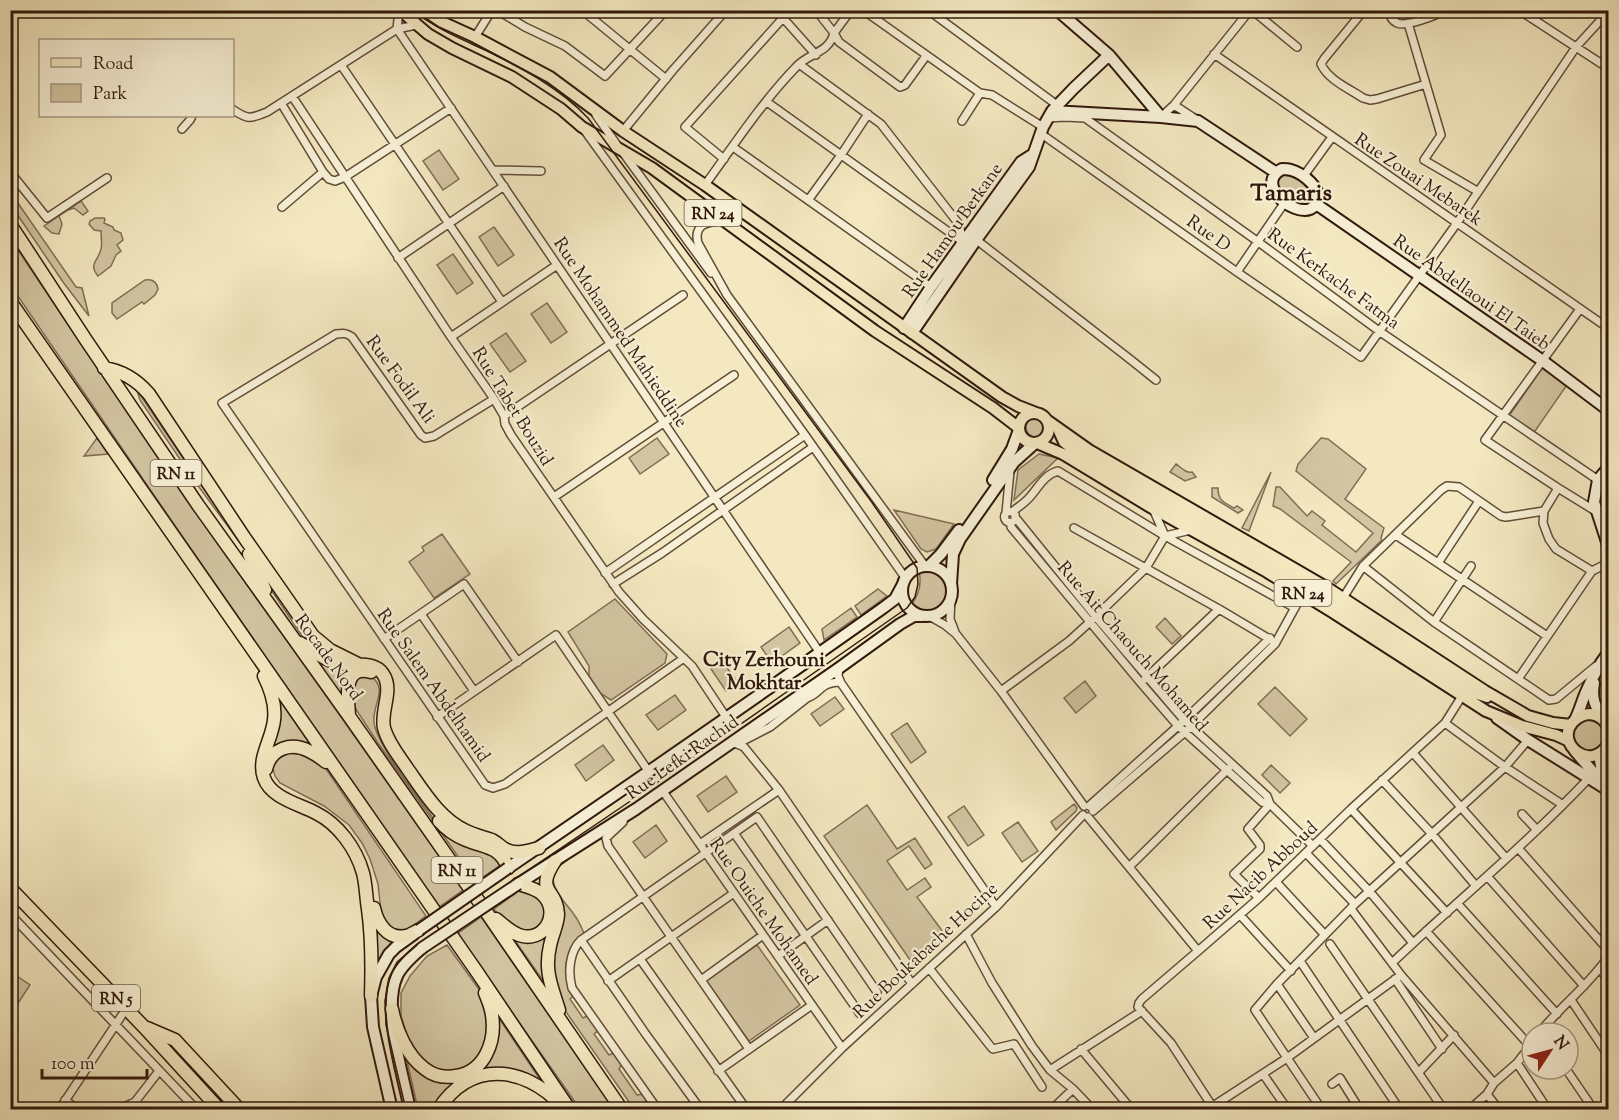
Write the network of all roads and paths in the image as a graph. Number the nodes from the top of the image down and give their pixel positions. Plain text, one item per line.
1 (399, 10) edge
2 (424, 10) edge
3 (495, 10) edge
4 (582, 10) edge
5 (666, 10) edge
6 (726, 10) edge
7 (776, 10) edge
8 (816, 10) edge
9 (851, 10) edge
10 (863, 10) edge
11 (928, 10) edge
12 (1057, 10) edge
13 (1251, 10) edge
14 (1364, 10) edge
15 (1389, 10) edge
16 (1444, 10) edge
17 (1519, 10) edge
18 (1608, 12) edge
19 (783, 18) junction
20 (1408, 23) junction
21 (416, 25) junction
22 (397, 29) junction
23 (834, 33) junction
24 (475, 38) junction
25 (1297, 47) dead end
26 (1576, 47) junction
27 (630, 48) junction
28 (1214, 54) junction
29 (816, 55) junction
30 (1109, 55) junction
31 (926, 56) junction
32 (799, 64) junction
33 (341, 65) junction
34 (1608, 68) edge
35 (666, 79) junction
36 (1426, 84) junction
37 (980, 93) junction
38 (292, 96) junction
39 (767, 102) junction
40 (281, 103) junction
41 (1174, 105) junction
42 (589, 106) junction
43 (451, 108) junction
44 (234, 110) edge
45 (868, 114) junction
46 (1081, 115) junction
47 (191, 117) edge
48 (1161, 117) junction
49 (1048, 119) junction
50 (962, 121) dead end
51 (1198, 121) junction
52 (582, 127) junction
53 (182, 129) dead end
54 (623, 131) junction
55 (1332, 137) junction
56 (395, 144) junction
57 (733, 147) junction
58 (622, 152) junction
59 (841, 155) junction
60 (724, 159) junction
61 (493, 170) junction
62 (541, 171) dead end
63 (10, 172) edge
64 (323, 172) junction
65 (1275, 172) junction
66 (345, 177) junction
67 (1303, 177) junction
68 (107, 178) dead end
69 (705, 185) junction
70 (504, 186) junction
71 (1477, 191) junction
72 (809, 199) junction
73 (1285, 202) junction
74 (1316, 204) junction
75 (734, 206) junction
76 (282, 207) dead end
77 (723, 220) junction
78 (1457, 222) junction
79 (10, 224) edge
80 (448, 224) junction
81 (968, 240) junction
82 (1257, 241) junction
83 (398, 258) junction
84 (557, 264) junction
85 (1237, 272) junction
86 (1419, 275) junction
87 (932, 287) junction
88 (683, 295) dead end
89 (727, 295) junction
90 (10, 301) edge
91 (502, 302) junction
92 (1580, 309) junction
93 (1608, 328) edge
94 (908, 331) junction
95 (1379, 331) junction
96 (451, 337) junction
97 (611, 344) junction
98 (1543, 361) junction
99 (104, 368) junction
100 (734, 375) dead end
101 (1156, 380) dead end
102 (494, 399) junction
103 (222, 402) joint
104 (1010, 402) junction
105 (1608, 410) edge
106 (1036, 413) junction
107 (1003, 415) junction
108 (1502, 415) junction
109 (504, 416) junction
110 (1048, 421) junction
111 (664, 423) junction
112 (1019, 429) junction
113 (1058, 429) junction
114 (805, 435) junction
115 (1036, 444) junction
116 (813, 447) junction
117 (1011, 467) junction
118 (1608, 468) edge
119 (1598, 480) junction
120 (1558, 488) junction
121 (554, 497) junction
122 (715, 497) junction
123 (1479, 501) junction
124 (1152, 508) junction
125 (723, 510) junction
126 (1544, 511) junction
127 (1599, 514) junction
128 (1011, 516) junction
129 (1074, 528) dead end
130 (1192, 530) junction
131 (1396, 535) junction
132 (1165, 536) junction
133 (244, 537) junction
134 (1608, 544) edge
135 (1608, 563) edge
136 (1438, 564) junction
137 (927, 566) junction
138 (1363, 566) junction
139 (1471, 566) dead end
140 (1146, 568) junction
141 (1592, 571) junction
142 (605, 573) junction
143 (1462, 580) junction
144 (904, 581) junction
145 (613, 584) junction
146 (951, 584) junction
147 (1303, 593) junction
148 (951, 598) junction
149 (1343, 598) junction
150 (1296, 608) junction
151 (1219, 609) junction
152 (421, 614) junction
153 (277, 616) junction
154 (926, 616) junction
155 (1093, 619) junction
156 (1434, 622) junction
157 (234, 623) junction
158 (956, 634) junction
159 (1547, 636) junction
160 (293, 639) junction
161 (384, 639) junction
162 (1272, 641) junction
163 (820, 653) junction
164 (1605, 657) edge
165 (684, 658) junction
166 (518, 662) junction
167 (358, 664) junction
168 (839, 668) junction
169 (1595, 672) junction
170 (1147, 677) junction
171 (1518, 679) junction
172 (827, 681) junction
173 (840, 682) junction
174 (1140, 682) junction
175 (474, 691) junction
176 (1001, 692) junction
177 (1462, 696) junction
178 (1512, 707) junction
179 (1486, 711) junction
180 (609, 712) junction
181 (349, 716) junction
182 (437, 717) junction
183 (726, 717) junction
184 (1573, 722) junction
185 (1181, 723) junction
186 (1444, 723) junction
187 (1608, 725) edge
188 (1188, 730) junction
189 (1528, 740) junction
190 (733, 743) junction
191 (1608, 744) edge
192 (1572, 746) junction
193 (1413, 753) junction
194 (1599, 754) junction
195 (1233, 765) junction
196 (333, 767) junction
197 (1505, 767) junction
198 (1227, 771) junction
199 (650, 772) junction
200 (1589, 778) junction
201 (1608, 778) edge
202 (1382, 780) junction
203 (1608, 788) edge
204 (662, 790) junction
205 (779, 790) junction
206 (1270, 804) junction
207 (1563, 805) junction
208 (1462, 808) junction
209 (636, 809) junction
210 (1351, 809) junction
211 (1087, 811) junction
212 (1522, 814) dead end
213 (1537, 830) junction
214 (734, 832) junction
215 (1432, 834) junction
216 (1320, 839) junction
217 (700, 844) junction
218 (1313, 846) junction
219 (538, 848) junction
220 (1518, 848) junction
221 (706, 853) junction
222 (1306, 853) junction
223 (1506, 858) junction
224 (555, 861) junction
225 (1401, 863) junction
226 (1130, 866) junction
227 (508, 868) junction
228 (1487, 876) junction
229 (1276, 882) junction
230 (518, 884) junction
231 (1476, 886) junction
232 (10, 888) edge
233 (1370, 892) junction
234 (734, 893) junction
235 (644, 896) junction
236 (1259, 898) junction
237 (10, 899) edge
238 (1458, 903) junction
239 (996, 907) junction
240 (1353, 907) junction
241 (487, 913) junction
242 (1447, 913) junction
243 (10, 914) edge
244 (1241, 916) junction
245 (828, 920) junction
246 (419, 930) junction
247 (1426, 931) junction
248 (966, 934) junction
249 (763, 935) junction
250 (1325, 935) junction
251 (672, 936) junction
252 (806, 936) junction
253 (580, 940) junction
254 (1413, 943) junction
255 (1330, 944) dead end
256 (1608, 950) edge
257 (1198, 951) junction
258 (778, 956) junction
259 (1608, 957) edge
260 (640, 959) junction
261 (1300, 961) junction
262 (1392, 963) junction
263 (929, 968) junction
264 (1600, 968) junction
265 (1291, 971) junction
266 (477, 972) junction
267 (1398, 977) junction
268 (701, 980) junction
269 (1608, 980) edge
270 (608, 981) junction
271 (912, 984) junction
272 (1277, 984) junction
273 (1584, 986) junction
274 (877, 992) dead end
275 (371, 996) junction
276 (1367, 998) junction
277 (1571, 1000) junction
278 (812, 1005) junction
279 (392, 1009) junction
280 (1142, 1011) junction
281 (860, 1014) dead end
282 (1557, 1014) junction
283 (1340, 1019) junction
284 (119, 1020) junction
285 (1550, 1021) edge
286 (564, 1025) junction
287 (144, 1027) junction
288 (1520, 1033) edge
289 (1454, 1035) junction
290 (1314, 1038) junction
291 (842, 1048) junction
292 (749, 1049) junction
293 (1081, 1049) junction
294 (1442, 1049) junction
295 (1608, 1055) edge
296 (1287, 1058) junction
297 (1520, 1059) edge
298 (1517, 1063) junction
299 (1050, 1070) junction
300 (159, 1071) junction
301 (718, 1071) junction
302 (1419, 1072) junction
303 (1263, 1074) junction
304 (1574, 1081) edge
305 (1494, 1083) junction
306 (1332, 1084) dead end
307 (1042, 1087) dead end
308 (1073, 1089) junction
309 (1487, 1094) junction
310 (65, 1100) junction
311 (135, 1102) junction
312 (1058, 1104) junction
313 (782, 1107) edge
314 (1210, 1108) edge
315 (59, 1110) edge
316 (78, 1110) edge
317 (116, 1110) edge
318 (142, 1110) edge
319 (197, 1110) edge
320 (212, 1110) edge
321 (220, 1110) edge
322 (240, 1110) edge
323 (392, 1110) edge
324 (410, 1110) edge
325 (438, 1110) edge
326 (568, 1110) edge
327 (622, 1110) edge
328 (658, 1110) edge
329 (701, 1110) edge
330 (747, 1110) edge
331 (1051, 1110) edge
332 (1064, 1110) edge
333 (1093, 1110) edge
334 (1132, 1110) edge
335 (1288, 1110) edge
336 (1322, 1110) edge
337 (1360, 1110) edge
338 (1400, 1110) edge
339 (1444, 1110) edge
340 (1469, 1110) edge
341 (1499, 1110) edge
342 (1548, 1110) edge
343 (1594, 1110) edge

1 - 21 main road, RN 24
1 - 22 street
2 - 24 main road, RN 24
3 - 24 street
3 - 27 street
4 - 27 street
5 - 27 street
6 - 35 street
7 - 19 street
8 - 23 street
9 - 23 street
10 - 31 street
11 - 49 street
12 - 30 main road
13 - 25 street
13 - 28 street
14 - 36 street
15 - 20 street
16 - 20 street
17 - 26 street
18 - 26 street
19 - 29 street
19 - 60 street
20 - 36 street
21 - 22 street
21 - 52 main road, RN 24
22 - 33 street
22 - 43 street, Rue Mohammed Mahieddine
23 - 29 street
23 - 31 street
24 - 42 main road, RN 24
26 - 34 street
26 - 71 street
27 - 35 street
28 - 41 street
28 - 55 street, Rue Zouai Mebarek
29 - 32 street
30 - 48 main road
30 - 49 main road
31 - 37 street
32 - 39 street
32 - 45 street
33 - 38 street
33 - 56 street
35 - 54 street
36 - 71 street
37 - 49 street
37 - 50 street
38 - 40 street
38 - 66 street, Rue Tabet Bouzid
39 - 57 street
39 - 59 street
40 - 44 street
40 - 64 street
41 - 48 street
41 - 51 street
42 - 54 main road, RN 24
42 - 58 street
43 - 56 street
43 - 61 street, Rue Mohammed Mahieddine
45 - 59 street
45 - 81 street
46 - 48 main road
46 - 49 main road
46 - 82 street, Rue Kerkache Fatma
47 - 53 street
48 - 51 main road
49 - 81 main road, Rue Hamou Berkane
49 - 85 street, Rue D
51 - 65 main road
52 - 58 main road, RN 24
52 - 114 street
54 - 69 main road, RN 24
55 - 67 street
55 - 78 street, Rue Zouai Mebarek
56 - 66 street
56 - 80 street
57 - 60 street
57 - 72 street
58 - 77 main road, RN 24
58 - 89 street
59 - 72 street
59 - 81 street
60 - 69 street
61 - 62 street
61 - 70 street, Rue Mohammed Mahieddine
63 - 68 street
64 - 66 street
64 - 76 street
65 - 67 main road
65 - 73 main road
66 - 83 street, Rue Tabet Bouzid
67 - 74 main road
69 - 75 main road, RN 24
70 - 80 street
70 - 84 street, Rue Mohammed Mahieddine
71 - 78 street
72 - 87 street
73 - 74 main road
73 - 82 street
74 - 86 main road, Rue Abdellaoui El Taieb
75 - 77 main road
75 - 94 main road, RN 24
77 - 89 street
77 - 107 main road, RN 24
78 - 86 street
78 - 92 street, Rue Zouai Mebarek
79 - 99 highway, Rocade Nord / RN 11
80 - 83 street
80 - 91 street
81 - 87 main road, Rue Hamou Berkane
81 - 94 main road, Rue Hamou Berkane
81 - 101 street
82 - 85 street
82 - 95 street, Rue Kerkache Fatma
83 - 96 street, Rue Tabet Bouzid
84 - 91 street
84 - 97 street, Rue Mohammed Mahieddine
85 - 95 street, Rue D
86 - 95 street
86 - 98 main road, Rue Abdellaoui El Taieb
87 - 94 main road, Rue Hamou Berkane
88 - 97 street
89 - 137 street
90 - 157 highway, RN 11
91 - 96 street
92 - 93 street, Rue Zouai Mebarek
92 - 98 street
94 - 104 main road, RN 24
95 - 108 street, Rue Kerkache Fatma
96 - 102 street, Rue Tabet Bouzid
97 - 109 street
97 - 111 street, Rue Mohammed Mahieddine
98 - 105 main road, Rue Abdellaoui El Taieb
98 - 108 street
99 - 133 highway
99 - 153 highway, Rocade Nord / RN 11
100 - 111 street
102 - 103 street, Rue Fodil Ali
102 - 109 street, Rue Tabet Bouzid
103 - 161 street, Rue Salem Abdelhamid
104 - 106 main road, RN 24
104 - 107 main road
106 - 110 main road
106 - 112 main road
107 - 112 main road, RN 24
108 - 119 street, Rue Kerkache Fatma
108 - 120 street
109 - 121 street, Rue Tabet Bouzid
110 - 113 main road, RN 24
110 - 115 main road
111 - 121 street
111 - 122 street, Rue Mohammed Mahieddine
112 - 115 main road
112 - 137 main road
113 - 149 main road, RN 24
113 - 178 main road, RN 24
114 - 116 street
114 - 122 street
115 - 117 main road
115 - 124 main road, RN 24
116 - 125 street
116 - 144 street
117 - 128 street
117 - 146 main road
118 - 119 main road
119 - 127 main road
120 - 126 street
120 - 127 street
121 - 142 street, Rue Tabet Bouzid
122 - 125 street, Rue Mohammed Mahieddine
122 - 142 street
123 - 126 street
123 - 131 street
123 - 136 street
124 - 130 main road, RN 24
124 - 132 street
125 - 145 street
125 - 163 street, Rue Mohammed Mahieddine
126 - 141 street
127 - 134 main road
128 - 132 street
128 - 155 street
129 - 140 street
130 - 132 street
130 - 147 main road, RN 24
131 - 136 street
131 - 138 street
132 - 140 street
132 - 150 street
133 - 153 highway
133 - 167 highway
135 - 141 street
136 - 143 street
137 - 144 main road
137 - 146 main road
138 - 149 street
138 - 156 street
139 - 143 street
140 - 151 street
140 - 155 street
141 - 159 street
142 - 145 street, Rue Tabet Bouzid
143 - 156 street
143 - 159 street
144 - 154 main road
144 - 163 main road
145 - 165 street, Rue Tabet Bouzid
146 - 148 main road
147 - 150 street
147 - 177 main road, RN 24
148 - 154 main road
148 - 158 street
149 - 178 main road, RN 24
150 - 162 street
151 - 162 street
151 - 170 street
152 - 161 street
152 - 166 street
152 - 175 street
153 - 160 highway, Rocade Nord / RN 11
154 - 158 street
154 - 168 main road, Rue Lefki Rachid
155 - 170 street
155 - 174 street, Rue Ait Chaouch Mohamed
155 - 176 street
156 - 171 street
157 - 196 highway, RN 11
157 - 275 highway
158 - 176 street, Rue Nacib Abboud
159 - 171 street
160 - 167 highway
160 - 181 highway, Rocade Nord / RN 11
161 - 182 street, Rue Salem Abdelhamid
162 - 185 street
162 - 188 street, Rue Boukabache Hocine
163 - 183 main road
164 - 169 main road
164 - 171 street
165 - 180 street, Rue Salem Abdelhamid
165 - 183 street, Rue Tabet Bouzid
166 - 175 street
166 - 180 street
167 - 219 highway
168 - 172 main road, Rue Lefki Rachid
168 - 173 street
169 - 184 main road
169 - 187 main road
170 - 174 street
170 - 185 street
172 - 173 street
172 - 190 main road, Rue Lefki Rachid
173 - 239 street
174 - 185 street, Rue Ait Chaouch Mohamed
175 - 182 street
176 - 211 street, Rue Nacib Abboud
177 - 179 main road, RN 24
177 - 186 street, Rue Nacib Abboud
178 - 184 main road, RN 24
179 - 189 main road
179 - 192 main road, RN 24
180 - 182 street, Rue Salem Abdelhamid
180 - 199 street
181 - 227 highway
181 - 241 highway, Rocade Nord / RN 11
183 - 199 main road
184 - 187 main road
184 - 192 main road
185 - 188 street, Rue Ait Chaouch Mohamed
185 - 211 street
186 - 193 street, Rue Nacib Abboud
186 - 197 street
188 - 195 street
188 - 198 street, Rue Ait Chaouch Mohamed
188 - 211 street, Rue Boukabache Hocine
189 - 197 street
189 - 200 main road
190 - 204 main road, Rue Lefki Rachid
190 - 205 street
191 - 194 main road
192 - 194 main road
192 - 203 main road
193 - 202 street, Rue Nacib Abboud
193 - 208 street
194 - 201 main road
195 - 198 street
195 - 206 street
196 - 246 highway
196 - 266 highway, RN 11
197 - 207 street
197 - 208 street
198 - 206 street, Rue Ait Chaouch Mohamed
198 - 226 street
199 - 219 main road
200 - 203 main road
200 - 207 street
202 - 210 street, Rue Nacib Abboud
202 - 215 street
204 - 209 main road, Rue Lefki Rachid
204 - 217 street, Rue Ouiche Mohamed
205 - 217 street
205 - 271 street
206 - 218 street
206 - 236 street
207 - 213 street
208 - 215 street
208 - 223 street
209 - 224 main road, Rue Lefki Rachid
209 - 235 street
210 - 216 street, Rue Nacib Abboud
210 - 225 street
211 - 226 street, Rue Nacib Abboud
211 - 239 street, Rue Boukabache Hocine
212 - 213 street
213 - 220 street
214 - 221 street
214 - 245 street
214 - 252 street
215 - 225 street
215 - 231 street
216 - 218 street, Rue Nacib Abboud
216 - 233 street
217 - 221 street, Rue Ouiche Mohamed
218 - 222 street, Rue Nacib Abboud
219 - 227 main road
220 - 223 street
220 - 256 street
221 - 234 street, Rue Ouiche Mohamed
221 - 235 street
222 - 229 street, Rue Nacib Abboud
222 - 240 street
223 - 228 street
224 - 230 main road, Rue Lefki Rachid
224 - 286 highway
225 - 233 street
225 - 242 street
226 - 257 street, Rue Nacib Abboud
227 - 246 main road, bridge
228 - 231 street
228 - 273 street
229 - 236 street, Rue Nacib Abboud
229 - 250 street
230 - 241 highway
230 - 279 main road, Rue Lefki Rachid, bridge
231 - 238 street
232 - 287 highway, RN 5
233 - 240 street
233 - 254 street
234 - 249 street, Rue Ouiche Mohamed
234 - 251 street
235 - 251 street
235 - 253 street
236 - 244 street, Rue Nacib Abboud
237 - 284 highway, RN 5
238 - 242 street
238 - 282 street
239 - 248 street, Rue Boukabache Hocine
240 - 250 street
240 - 262 street
241 - 286 highway, Rocade Nord / RN 11
242 - 247 street
243 - 284 street
244 - 257 street, Rue Nacib Abboud
244 - 265 street
245 - 252 street
245 - 274 street
246 - 275 main road
247 - 254 street
247 - 288 street
248 - 263 street, Rue Boukabache Hocine
248 - 299 street
249 - 258 street, Rue Ouiche Mohamed
249 - 268 street
250 - 261 street
251 - 260 street
251 - 268 street
252 - 258 street
252 - 281 street
253 - 270 street
253 - 328 street
254 - 262 street
255 - 276 street
257 - 280 street
258 - 278 street, Rue Ouiche Mohamed
259 - 264 street
260 - 270 street
260 - 301 street
261 - 265 street
261 - 283 street
262 - 267 street
263 - 271 street, Rue Boukabache Hocine
263 - 307 street
264 - 269 street
264 - 273 street
265 - 272 street
266 - 279 highway
266 - 326 highway, RN 11
267 - 276 street
267 - 289 street
267 - 294 street
268 - 292 street
270 - 329 street
271 - 291 street, Rue Boukabache Hocine
272 - 290 street
272 - 296 street
273 - 277 street
275 - 323 main road
276 - 283 street
276 - 302 street
277 - 282 street
277 - 295 street
278 - 291 street, Rue Ouiche Mohamed
278 - 292 street
279 - 324 main road, Rue Lefki Rachid
280 - 293 street
280 - 314 street
282 - 285 street
283 - 290 street
283 - 338 street
284 - 300 street
284 - 310 street
284 - 320 highway, RN 5
286 - 327 highway, Rocade Nord / RN 11
287 - 321 highway, RN 5
287 - 322 highway
289 - 294 street
289 - 305 street
290 - 296 street
291 - 313 street, Rue Boukabache Hocine
292 - 301 street
293 - 299 street
293 - 334 street
294 - 302 street
296 - 303 street
296 - 336 street
297 - 298 street
298 - 305 street
298 - 342 street
299 - 308 street
300 - 311 street
300 - 319 street
301 - 330 street
302 - 339 street
303 - 314 street
303 - 335 street
304 - 343 street
305 - 309 street
306 - 337 street
308 - 312 street
308 - 333 street
309 - 340 street
309 - 341 street
310 - 315 street
310 - 316 street
311 - 317 street
311 - 318 street
312 - 331 street
312 - 332 street
325 - 326 highway

